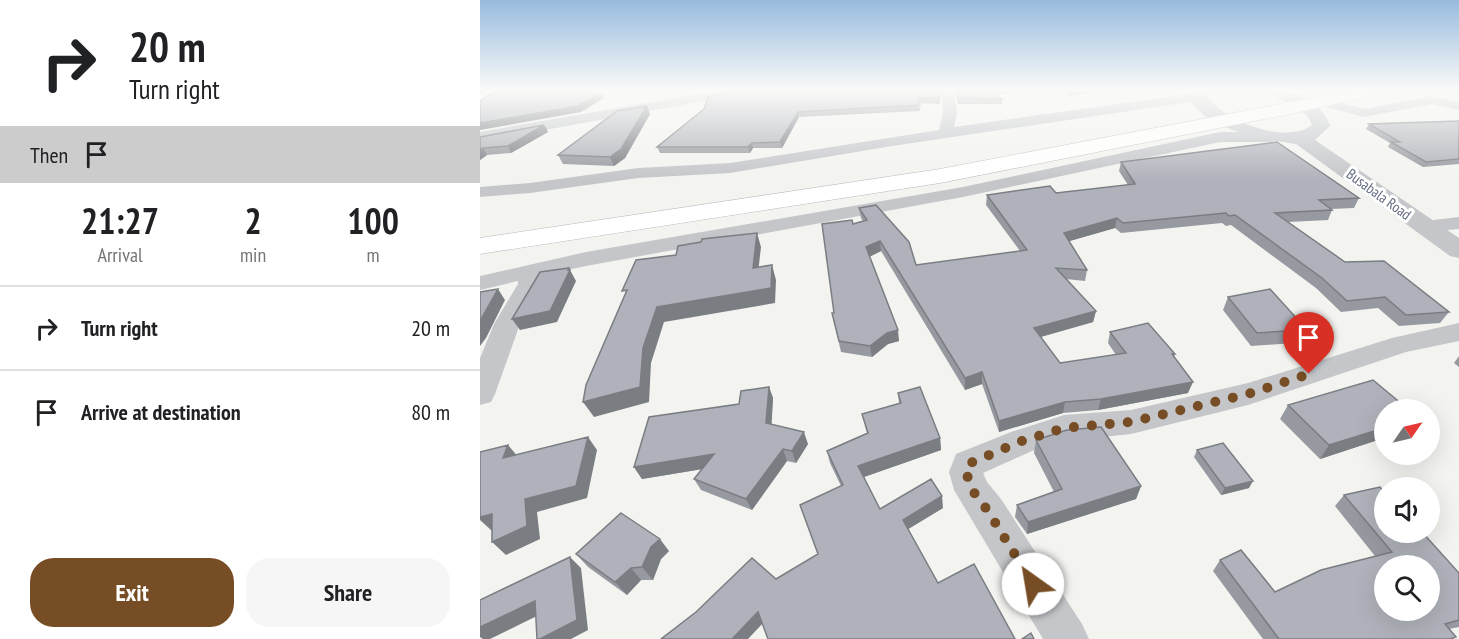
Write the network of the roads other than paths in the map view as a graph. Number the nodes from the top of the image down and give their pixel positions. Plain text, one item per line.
1 (576, 120) edge
2 (949, 120) edge
3 (1046, 120) edge
4 (1113, 120) edge
5 (1232, 120) edge
6 (1320, 120) edge
7 (1228, 121) junction
8 (946, 134) junction
9 (480, 137) edge
10 (1272, 137) junction
11 (1300, 138) junction
12 (480, 192) edge
13 (1459, 223) edge
14 (1423, 226) junction
15 (480, 231) edge
16 (480, 246) edge
17 (1459, 250) edge
18 (527, 274) junction
19 (480, 283) edge
20 (1459, 332) edge
21 (480, 394) edge
22 (1066, 639) edge

1 - 9 street
2 - 8 street
3 - 8 street
4 - 15 highway
5 - 7 highway
6 - 11 street
7 - 10 street
7 - 16 highway
8 - 12 street
10 - 11 street
10 - 18 street
11 - 14 street, Busabala Road
13 - 14 street
14 - 17 street, Busabala Road
18 - 19 street
18 - 21 street
20 - 22 street

